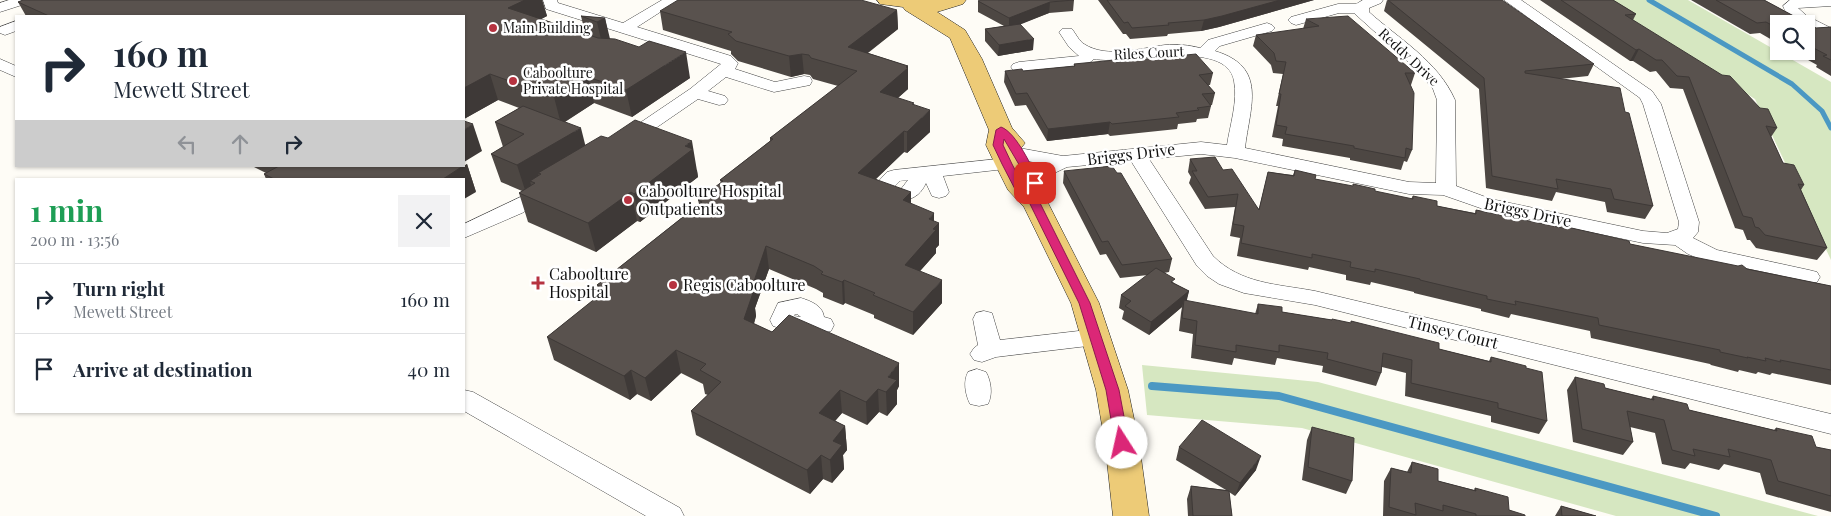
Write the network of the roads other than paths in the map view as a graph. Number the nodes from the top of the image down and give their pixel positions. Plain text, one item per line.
1 (23, 0) edge
2 (550, 0) edge
3 (652, 0) edge
4 (672, 0) edge
5 (1376, 0) edge
6 (1511, 0) edge
7 (954, 1) edge
8 (899, 2) edge
9 (1831, 2) edge
10 (0, 8) edge
11 (1360, 9) junction
12 (1296, 20) dead end
13 (617, 27) junction
14 (1268, 28) dead end
15 (1067, 32) dead end
16 (958, 34) junction
17 (1831, 34) edge
18 (660, 39) junction
19 (638, 52) edge
20 (1091, 53) junction
21 (1204, 53) junction
22 (0, 64) edge
23 (1019, 67) edge
24 (725, 69) junction
25 (15, 72) edge
26 (787, 81) dead end
27 (696, 93) junction
28 (719, 100) dead end
29 (1235, 152) junction
30 (607, 153) edge
31 (1136, 154) junction
32 (1013, 159) junction
33 (1063, 162) junction
34 (566, 180) edge
35 (1446, 189) junction
36 (1033, 190) junction
37 (939, 192) dead end
38 (465, 232) edge
39 (1679, 238) junction
40 (1809, 277) dead end
41 (984, 319) dead end
42 (1096, 337) junction
43 (465, 400) edge
44 (1831, 424) edge
45 (670, 516) edge
46 (1131, 516) edge

1 - 10 street
2 - 13 street
3 - 13 street
4 - 13 street
5 - 11 street
6 - 39 street
7 - 8 main road
7 - 16 main road
8 - 16 main road
9 - 17 street
11 - 12 street
11 - 35 street, Reddy Drive
13 - 18 street
14 - 21 street
15 - 20 street, Riles Court
16 - 32 main road
18 - 19 street
18 - 24 street
20 - 21 street, Riles Court
20 - 23 street, Riles Court
21 - 29 street, Riles Court
22 - 25 street
24 - 26 street
24 - 27 street
27 - 28 street
27 - 30 street
29 - 31 street, Briggs Drive
29 - 35 street, Briggs Drive
31 - 33 street, Briggs Drive
31 - 44 street, Tinsey Court
32 - 33 street, Briggs Drive
32 - 36 main road
32 - 37 street, Briggs Drive
33 - 36 street, Briggs Drive
34 - 38 street
35 - 39 street, Briggs Drive
36 - 42 main road
39 - 40 street
41 - 42 street
42 - 46 main road
43 - 45 street

